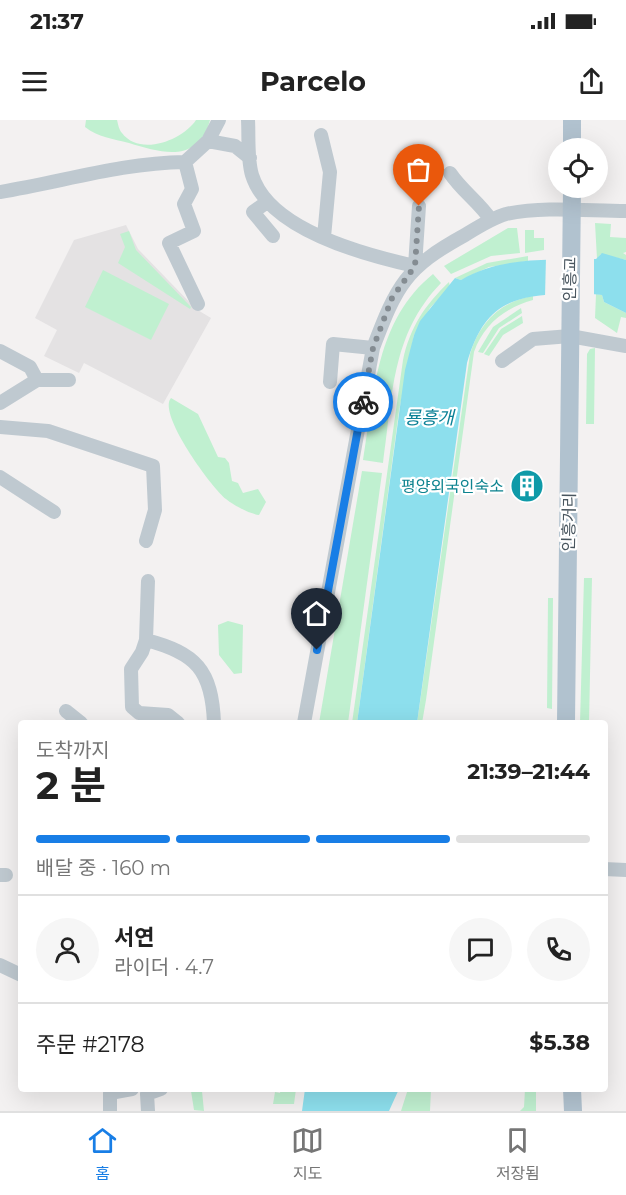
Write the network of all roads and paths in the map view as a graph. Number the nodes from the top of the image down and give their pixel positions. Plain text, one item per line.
1 (219, 120) edge
2 (248, 120) edge
3 (572, 120) edge
4 (321, 135) dead end
5 (572, 138) edge
6 (208, 141) junction
7 (250, 158) junction
8 (185, 162) junction
9 (450, 172) dead end
10 (0, 192) edge
11 (572, 198) edge
12 (267, 202) junction
13 (419, 206) dead end
14 (571, 211) junction
15 (626, 211) edge
16 (491, 220) junction
17 (273, 236) dead end
18 (324, 237) junction
19 (415, 266) junction
20 (198, 304) dead end
21 (570, 328) junction
22 (626, 346) edge
23 (373, 348) junction
24 (0, 351) edge
25 (502, 361) dead end
26 (69, 380) dead end
27 (37, 381) junction
28 (330, 382) dead end
29 (0, 403) edge
30 (0, 427) edge
31 (0, 477) edge
32 (54, 512) dead end
33 (146, 542) dead end
34 (148, 580) dead end
35 (146, 640) junction
36 (66, 711) dead end
37 (134, 717) edge
38 (77, 720) edge
39 (174, 720) edge
40 (214, 720) edge
41 (305, 720) edge
42 (566, 720) edge
43 (608, 869) edge
44 (626, 870) edge
45 (0, 965) edge
46 (18, 974) edge
47 (116, 1092) edge
48 (142, 1092) edge
49 (572, 1092) edge
50 (110, 1111) edge
51 (148, 1111) edge
52 (573, 1111) edge

1 - 6 street
2 - 7 street
3 - 5 main road
4 - 18 street
6 - 7 street
6 - 8 street
7 - 12 street
8 - 10 street
8 - 20 street
9 - 16 street
11 - 14 main road
12 - 17 street
12 - 18 street
13 - 19 street
14 - 15 street
14 - 16 street
14 - 21 main road, 인흥교
16 - 19 street
18 - 19 street
19 - 23 street
21 - 22 street
21 - 25 street
21 - 42 main road, 인흥거리
23 - 28 street
23 - 41 street
24 - 27 street
26 - 27 street
27 - 29 street
30 - 33 street
31 - 32 street
34 - 35 street
35 - 37 street
35 - 40 street
36 - 38 street
37 - 39 street
43 - 44 street
45 - 46 street
47 - 50 street
48 - 51 street
49 - 52 main road

